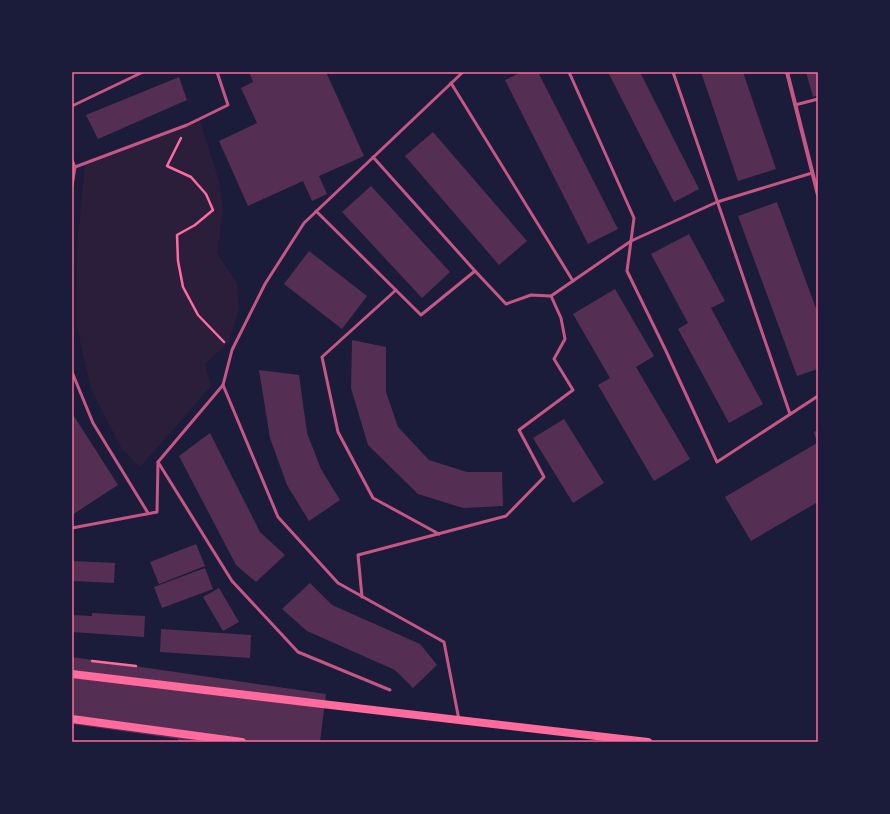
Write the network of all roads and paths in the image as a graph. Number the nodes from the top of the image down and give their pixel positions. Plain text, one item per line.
1 (143, 72) edge
2 (217, 72) edge
3 (463, 72) edge
4 (569, 72) edge
5 (673, 72) edge
6 (787, 72) edge
7 (451, 83) junction
8 (818, 99) edge
9 (795, 105) junction
10 (72, 106) edge
11 (188, 125) junction
12 (373, 157) junction
13 (72, 160) edge
14 (75, 167) junction
15 (812, 173) junction
16 (72, 186) edge
17 (818, 195) edge
18 (718, 202) junction
19 (316, 211) junction
20 (631, 241) junction
21 (475, 271) junction
22 (573, 281) junction
23 (396, 290) junction
24 (551, 296) junction
25 (232, 350) junction
26 (72, 372) edge
27 (223, 385) junction
28 (818, 396) edge
29 (790, 414) junction
30 (158, 462) junction
31 (148, 513) junction
32 (72, 528) edge
33 (439, 534) junction
34 (362, 597) junction
35 (86, 661) dead end
36 (136, 666) dead end
37 (72, 674) edge
38 (390, 690) dead end
39 (72, 719) edge
40 (459, 720) junction
41 (242, 742) edge
42 (648, 742) edge

1 - 10 lane
2 - 11 lane
3 - 7 lane
4 - 20 lane
5 - 18 lane
6 - 9 street
7 - 12 lane
7 - 22 lane
8 - 9 lane
9 - 15 street
11 - 14 lane
11 - 25 path
12 - 19 lane
12 - 21 lane
13 - 14 lane
14 - 16 lane
15 - 17 street
15 - 18 lane
18 - 20 lane
18 - 29 lane
19 - 23 lane
19 - 25 lane
20 - 22 lane
20 - 29 lane
21 - 23 lane
21 - 24 lane
22 - 24 lane
23 - 33 lane
24 - 33 lane
25 - 27 lane
26 - 31 lane
27 - 30 lane
27 - 34 lane
28 - 29 lane
30 - 31 lane
30 - 38 lane
31 - 32 lane
33 - 34 lane
34 - 40 lane
35 - 36 path
37 - 40 main road
39 - 41 main road
40 - 42 main road

